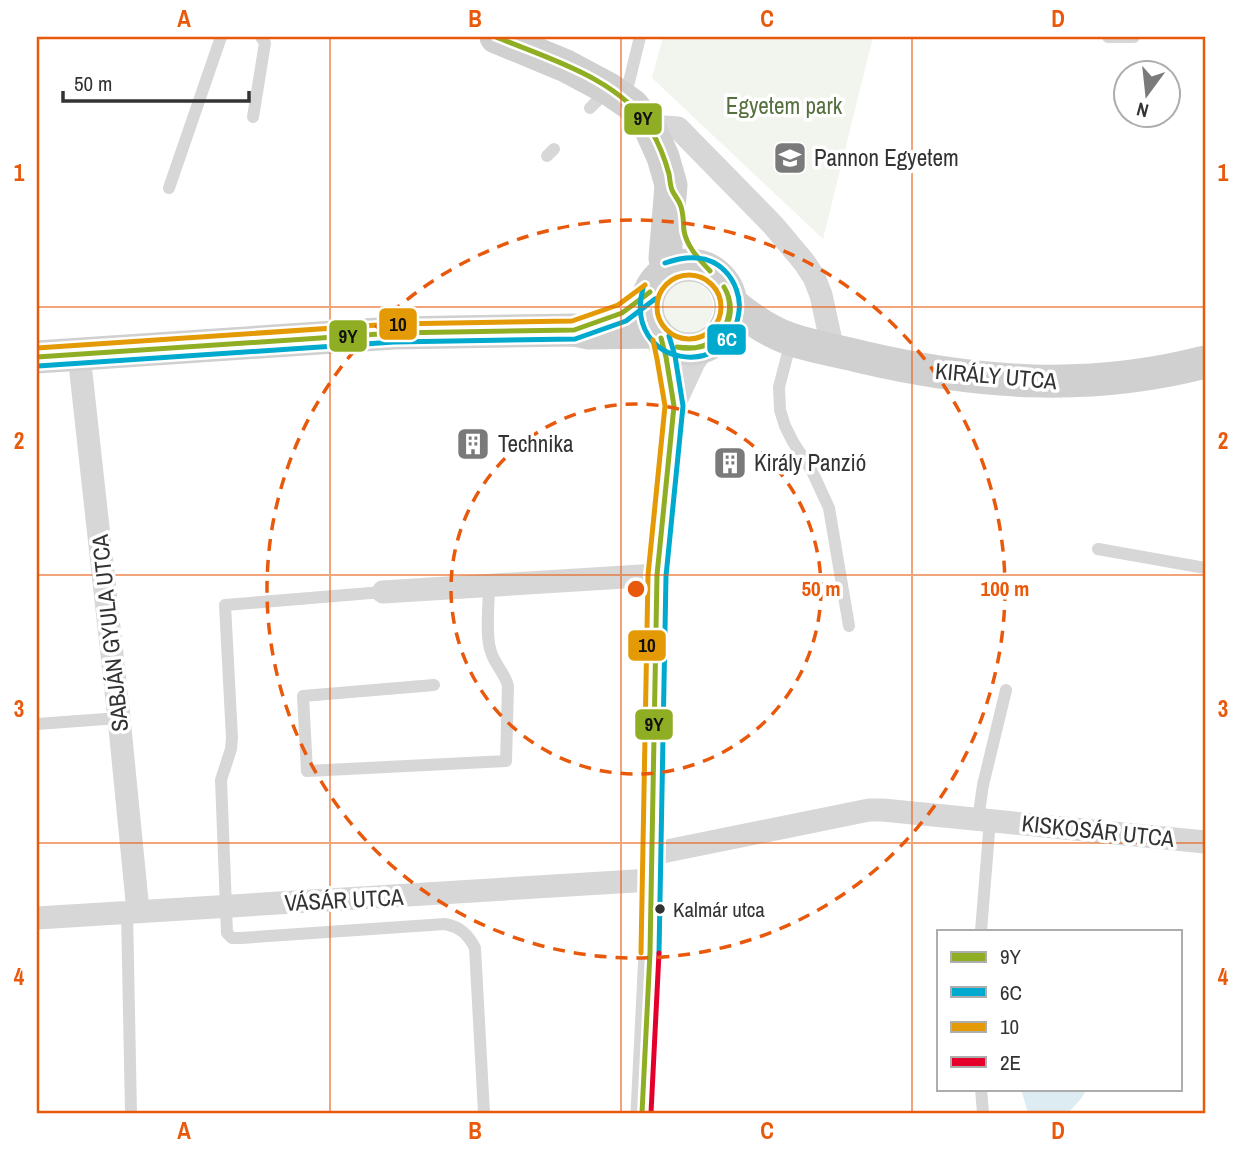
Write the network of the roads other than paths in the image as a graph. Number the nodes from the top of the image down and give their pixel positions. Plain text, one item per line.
1 (221, 37) edge
2 (261, 37) edge
3 (496, 37) edge
4 (640, 37) edge
5 (1108, 37) edge
6 (1134, 37) edge
7 (539, 45) edge
8 (608, 99) junction
9 (253, 117) dead end
10 (649, 126) junction
11 (169, 188) dead end
12 (672, 190) junction
13 (710, 271) junction
14 (659, 281) junction
15 (731, 303) junction
16 (574, 330) junction
17 (659, 335) junction
18 (830, 335) junction
19 (790, 339) junction
20 (710, 342) junction
21 (79, 355) junction
22 (37, 358) edge
23 (1205, 362) edge
24 (674, 406) junction
25 (1098, 549) dead end
26 (1205, 568) edge
27 (657, 575) junction
28 (489, 586) junction
29 (383, 592) joint
30 (849, 626) dead end
31 (435, 685) dead end
32 (1006, 690) dead end
33 (119, 718) junction
34 (37, 724) edge
35 (984, 820) junction
36 (1205, 842) edge
37 (652, 854) junction
38 (651, 880) junction
39 (225, 907) junction
40 (133, 912) junction
41 (37, 918) edge
42 (981, 930) edge
43 (981, 1090) edge
44 (131, 1113) edge
45 (484, 1113) edge
46 (642, 1113) edge
47 (983, 1113) edge

1 - 11 lane
2 - 9 lane
3 - 7 main road
4 - 8 lane
5 - 6 lane
7 - 8 main road
8 - 10 main road
10 - 12 main road
10 - 18 street
12 - 13 main road
12 - 14 main road
13 - 14 main road
13 - 15 main road
14 - 16 main road
14 - 17 main road
15 - 19 main road, KIRÁLY UTCA
15 - 20 main road
16 - 17 main road
16 - 21 main road
17 - 20 main road
17 - 24 street
18 - 19 main road, KIRÁLY UTCA
18 - 23 main road, KIRÁLY UTCA
19 - 20 main road, KIRÁLY UTCA
19 - 30 lane
20 - 24 street
21 - 22 main road
21 - 33 street, SABJÁN GYULA UTCA
24 - 27 street
25 - 26 lane
27 - 28 street
27 - 37 street
28 - 29 street
28 - 31 lane
29 - 39 lane
32 - 35 lane
33 - 34 lane
33 - 40 street, SABJÁN GYULA UTCA
35 - 36 street, KISKOSÁR UTCA
35 - 37 street
35 - 42 lane
37 - 38 street
38 - 39 street, VÁSÁR UTCA
38 - 46 street
39 - 40 street, VÁSÁR UTCA
39 - 45 lane
40 - 41 street, VÁSÁR UTCA
40 - 44 lane
43 - 47 lane

